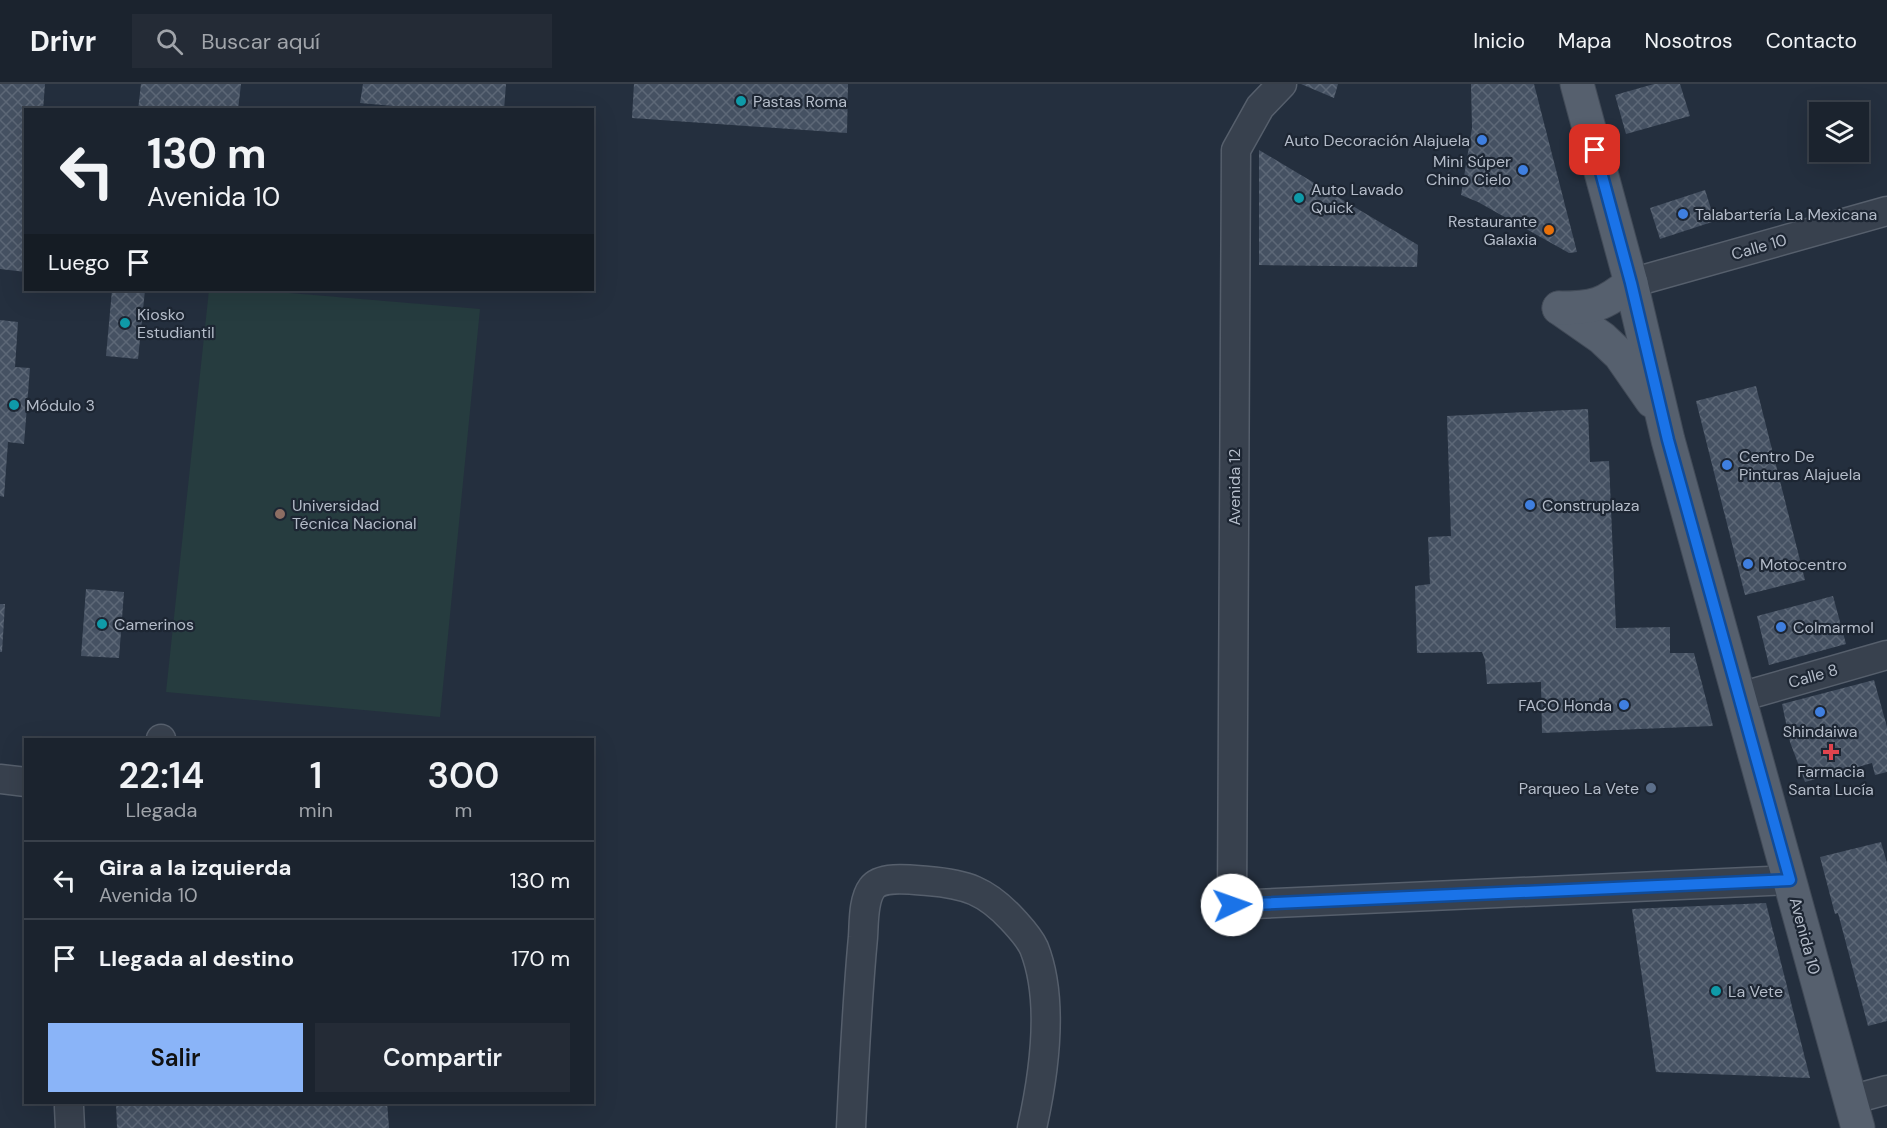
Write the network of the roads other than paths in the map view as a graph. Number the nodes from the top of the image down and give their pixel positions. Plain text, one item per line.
1 (1282, 84) edge
2 (1577, 84) edge
3 (1887, 211) edge
4 (1631, 283) junction
5 (1663, 418) junction
6 (1887, 655) edge
7 (1740, 697) junction
8 (0, 779) edge
9 (24, 782) edge
10 (1790, 880) junction
11 (1887, 1090) edge
12 (1854, 1114) edge
13 (851, 1128) edge
14 (1032, 1128) edge

1 - 10 street, Avenida 12
2 - 4 main road, Avenida 10
3 - 4 street, Calle 10
4 - 5 main road, Avenida 10
4 - 5 main road
5 - 7 main road, Avenida 10
6 - 7 street, Calle 8
7 - 10 main road, Avenida 10
8 - 9 street
10 - 12 main road, Avenida 10
11 - 12 street
13 - 14 street

